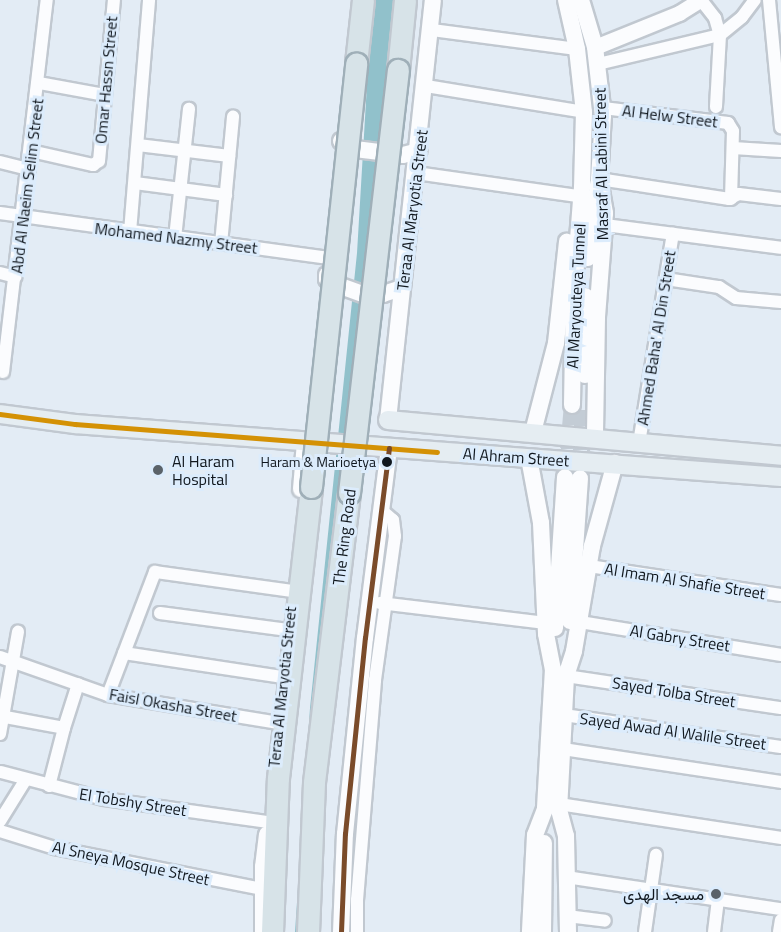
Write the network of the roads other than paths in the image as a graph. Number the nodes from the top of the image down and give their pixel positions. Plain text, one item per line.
1 (47, 0) edge
2 (114, 0) edge
3 (149, 0) edge
4 (357, 0) edge
5 (363, 0) edge
6 (405, 0) edge
7 (434, 0) edge
8 (566, 0) edge
9 (581, 0) edge
10 (700, 0) edge
11 (754, 0) edge
12 (769, 0) edge
13 (775, 19) edge
14 (432, 30) junction
15 (720, 35) junction
16 (577, 49) junction
17 (597, 55) junction
18 (778, 62) edge
19 (39, 83) junction
20 (426, 86) junction
21 (105, 95) junction
22 (716, 107) dead end
23 (603, 108) junction
24 (189, 109) dead end
25 (584, 112) junction
26 (233, 117) dead end
27 (781, 121) edge
28 (340, 141) junction
29 (138, 145) junction
30 (733, 147) junction
31 (184, 150) junction
32 (31, 151) junction
33 (419, 151) junction
34 (781, 151) edge
35 (229, 156) junction
36 (0, 162) edge
37 (338, 165) junction
38 (29, 170) junction
39 (416, 172) junction
40 (599, 179) junction
41 (135, 183) junction
42 (180, 189) junction
43 (580, 191) junction
44 (226, 195) junction
45 (731, 199) junction
46 (781, 199) edge
47 (0, 213) edge
48 (23, 218) junction
49 (605, 225) junction
50 (130, 232) junction
51 (673, 234) junction
52 (175, 238) junction
53 (221, 244) junction
54 (781, 248) edge
55 (329, 258) junction
56 (0, 273) edge
57 (16, 277) junction
58 (666, 279) junction
59 (402, 288) junction
60 (781, 302) edge
61 (3, 372) dead end
62 (0, 414) edge
63 (388, 420) joint
64 (533, 432) junction
65 (596, 438) junction
66 (639, 442) junction
67 (308, 443) junction
68 (389, 448) junction
69 (781, 456) edge
70 (530, 458) junction
71 (615, 463) junction
72 (573, 477) tunnel mouth
73 (781, 477) edge
74 (381, 510) junction
75 (589, 566) junction
76 (292, 591) junction
77 (781, 595) edge
78 (369, 602) junction
79 (387, 604) junction
80 (160, 613) dead end
81 (580, 622) junction
82 (546, 623) junction
83 (288, 630) junction
84 (18, 632) dead end
85 (124, 653) junction
86 (781, 655) edge
87 (0, 657) edge
88 (13, 661) junction
89 (562, 672) junction
90 (283, 677) junction
91 (78, 684) junction
92 (108, 694) junction
93 (781, 708) edge
94 (564, 715) junction
95 (2, 716) edge
96 (279, 723) junction
97 (64, 728) junction
98 (0, 734) edge
99 (781, 747) edge
100 (563, 749) junction
101 (0, 765) edge
102 (0, 773) edge
103 (26, 779) junction
104 (781, 782) edge
105 (49, 786) junction
106 (554, 808) junction
107 (0, 821) edge
108 (268, 822) junction
109 (0, 831) edge
110 (781, 838) edge
111 (656, 855) dead end
112 (566, 877) junction
113 (262, 889) junction
114 (652, 890) junction
115 (718, 900) junction
116 (781, 909) edge
117 (781, 920) edge
118 (605, 921) dead end
119 (567, 924) edge
120 (263, 932) edge
121 (272, 932) edge
122 (308, 932) edge
123 (341, 932) edge
124 (357, 932) edge
125 (530, 932) edge
126 (543, 932) edge
127 (556, 932) edge
128 (645, 932) edge
129 (714, 932) edge
130 (779, 932) edge

1 - 19 street, Abd Al Naeim Selim Street
2 - 21 street, Omar Hassn Street
3 - 29 street
4 - 28 main road
5 - 121 highway, bridge
6 - 122 highway, The Ring Road, bridge
7 - 14 main road, Teraa Al Maryotia Street
8 - 16 main road, Masraf Al Labini Street
9 - 17 main road, Masraf Al Labini Street
10 - 15 street
10 - 17 street
11 - 15 street
12 - 13 street
13 - 18 street
14 - 16 street
14 - 20 main road, Teraa Al Maryotia Street
15 - 17 street
15 - 22 street
16 - 25 main road, Masraf Al Labini Street
17 - 23 main road, Masraf Al Labini Street
18 - 27 street
19 - 21 street
19 - 32 street, Abd Al Naeim Selim Street
20 - 25 street
20 - 33 main road, Teraa Al Maryotia Street
21 - 32 street, Omar Hassn Street
23 - 30 street, Al Helw Street
23 - 40 main road, Masraf Al Labini Street
24 - 31 street
25 - 43 main road, Masraf Al Labini Street
26 - 35 street
28 - 33 main road, bridge
28 - 37 main road
29 - 31 street
29 - 41 street
30 - 34 street
30 - 45 street
31 - 35 street
31 - 42 street
32 - 38 street, Abd Al Naeim Selim Street
33 - 39 main road, Teraa Al Maryotia Street
35 - 44 street
36 - 38 street
37 - 39 main road, bridge
37 - 55 main road
38 - 48 street, Abd Al Naeim Selim Street
39 - 43 street
39 - 59 main road, Teraa Al Maryotia Street
40 - 43 main road, Al Maryouteya Tunnel
40 - 45 street
40 - 49 main road, Masraf Al Labini Street
41 - 42 street
41 - 50 street
42 - 44 street
42 - 52 street
43 - 64 main road, Masraf Al Labini Street
44 - 53 street
45 - 46 street
47 - 48 street, Mohamed Nazmy Street
48 - 50 street, Mohamed Nazmy Street
48 - 57 street, Abd Al Naeim Selim Street
49 - 51 street
49 - 65 main road, Masraf Al Labini Street
50 - 52 street, Mohamed Nazmy Street
51 - 54 street
51 - 58 street, Ahmed Baha' Al Din Street
52 - 53 street, Mohamed Nazmy Street
53 - 55 street, Mohamed Nazmy Street
55 - 59 main road, bridge
56 - 57 street
57 - 61 street, Abd Al Naeim Selim Street
58 - 60 street
58 - 66 street, Ahmed Baha' Al Din Street
59 - 63 main road, Teraa Al Maryotia Street
62 - 67 main road, Al Ahram Street
63 - 64 main road, Al Ahram Street
64 - 65 main road, Al Ahram Street
65 - 66 main road, Al Ahram Street
66 - 69 main road, Al Ahram Street
67 - 68 main road, Al Ahram Street, bridge
67 - 76 main road, Teraa Al Maryotia Street
68 - 70 main road, Al Ahram Street
68 - 74 main road
70 - 71 main road, Al Ahram Street
70 - 82 main road
71 - 73 main road, Al Ahram Street
71 - 75 main road
72 - 89 main road
74 - 78 main road
74 - 79 street
75 - 77 street, Al Imam Al Shafie Street
75 - 81 main road
76 - 83 main road, Teraa Al Maryotia Street
76 - 85 street
78 - 79 street
78 - 123 main road
79 - 82 street
79 - 124 street
80 - 83 street
81 - 86 street, Al Gabry Street
81 - 89 main road
82 - 89 main road
83 - 90 main road, Teraa Al Maryotia Street
84 - 88 street
85 - 90 street
85 - 92 street
87 - 88 street, Faisl Okasha Street
88 - 91 street, Faisl Okasha Street
88 - 95 street
89 - 93 street, Sayed Tolba Street
89 - 94 main road
89 - 106 main road
90 - 96 main road, Teraa Al Maryotia Street
91 - 92 street, Faisl Okasha Street
91 - 97 street
92 - 96 street, Faisl Okasha Street
94 - 99 street, Sayed Awad Al Walile Street
94 - 100 main road
95 - 97 street
95 - 98 street
96 - 108 main road, Teraa Al Maryotia Street
97 - 105 street
100 - 104 street
100 - 106 main road
101 - 102 street
102 - 103 street, El Tobshy Street
103 - 105 street, El Tobshy Street
103 - 107 street
105 - 108 street, El Tobshy Street
106 - 110 street
106 - 112 main road
106 - 125 main road
106 - 126 main road
106 - 127 main road
108 - 113 main road, Teraa Al Maryotia Street
109 - 113 street, Al Sneya Mosque Street
111 - 114 street
112 - 114 street
112 - 119 main road
113 - 120 main road, Teraa Al Maryotia Street
114 - 115 street
114 - 128 street
115 - 116 street
115 - 129 street
117 - 130 street
118 - 119 street

